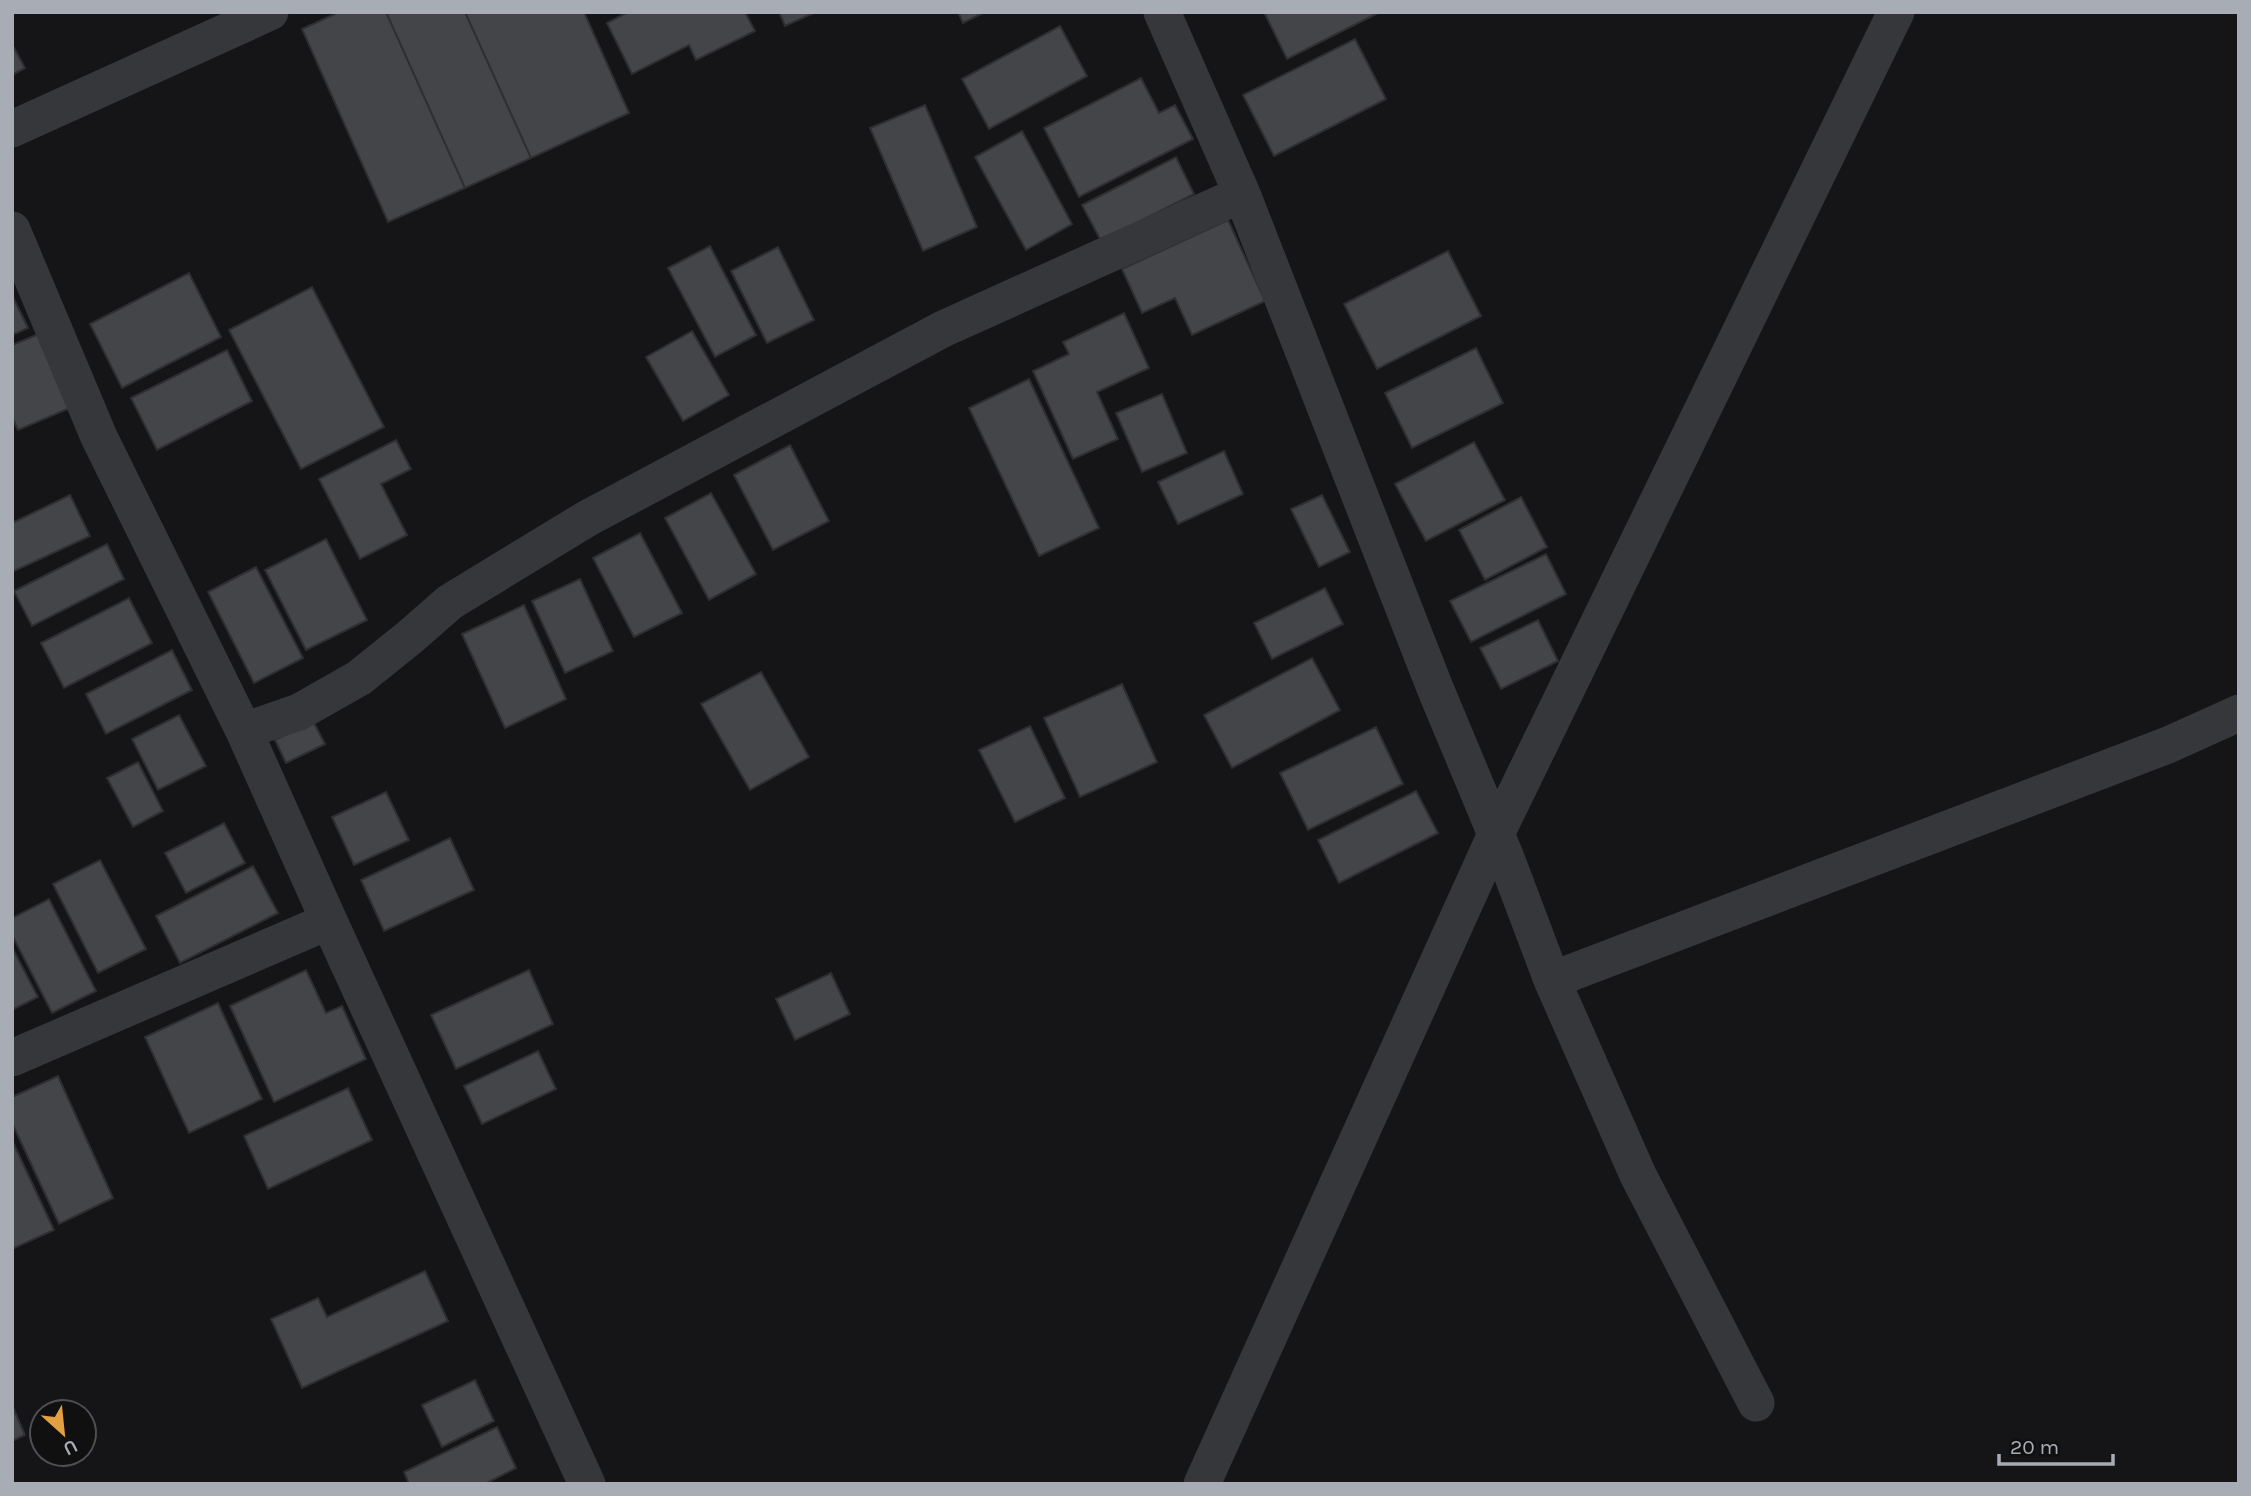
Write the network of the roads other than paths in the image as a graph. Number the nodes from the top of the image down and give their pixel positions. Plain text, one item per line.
1 (270, 12) edge
2 (1162, 12) edge
3 (1896, 12) edge
4 (12, 129) edge
5 (1242, 194) junction
6 (12, 230) edge
7 (2239, 713) edge
8 (244, 731) junction
9 (1496, 834) junction
10 (328, 922) junction
11 (1552, 980) junction
12 (12, 1058) edge
13 (1756, 1403) dead end
14 (587, 1484) edge
15 (1202, 1484) edge

1 - 4 street
2 - 5 street
3 - 9 street
5 - 8 street
5 - 9 street
6 - 8 street
7 - 11 street
8 - 10 street
9 - 11 street
9 - 15 street
10 - 12 street
10 - 14 street
11 - 13 street

